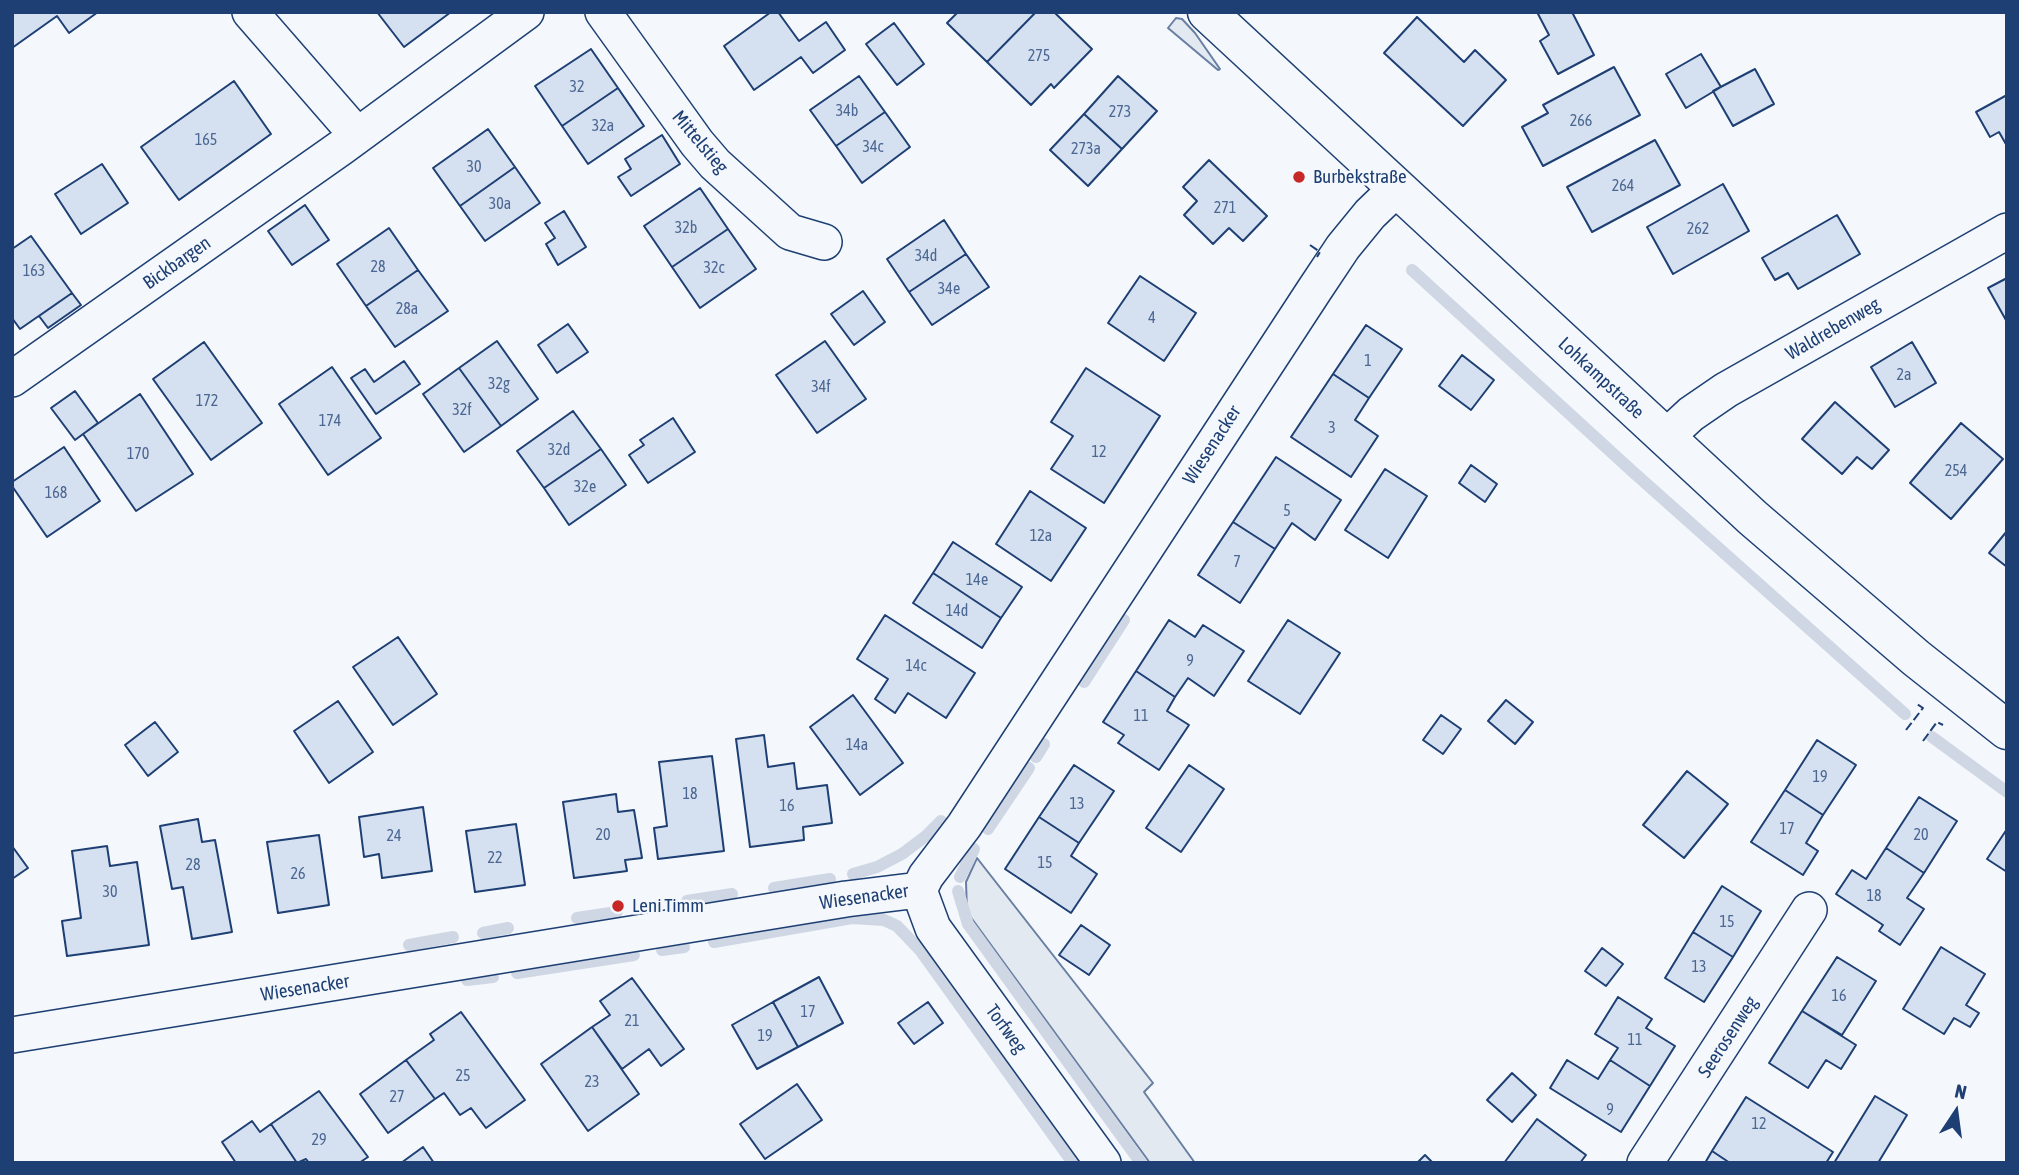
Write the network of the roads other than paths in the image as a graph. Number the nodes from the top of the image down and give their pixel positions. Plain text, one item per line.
1 (250, 12) edge
2 (526, 12) edge
3 (603, 12) edge
4 (1207, 12) edge
5 (349, 141) junction
6 (1396, 188) junction
7 (2007, 231) edge
8 (824, 242) dead end
9 (12, 380) edge
10 (1665, 438) junction
11 (2007, 730) edge
12 (919, 890) junction
13 (1809, 910) dead end
14 (12, 1035) edge
15 (1103, 1163) edge
16 (1645, 1163) edge

1 - 5 street
2 - 5 street
3 - 8 street, Mittelstieg
4 - 6 street, Lohkampstraße
5 - 9 street, Bickbargen
6 - 10 street, Lohkampstraße
6 - 12 street, Wiesenacker
7 - 10 street, Waldrebenweg
10 - 11 street, Lohkampstraße
12 - 14 street, Wiesenacker
12 - 15 street, Torfweg
13 - 16 street, Seerosenweg

